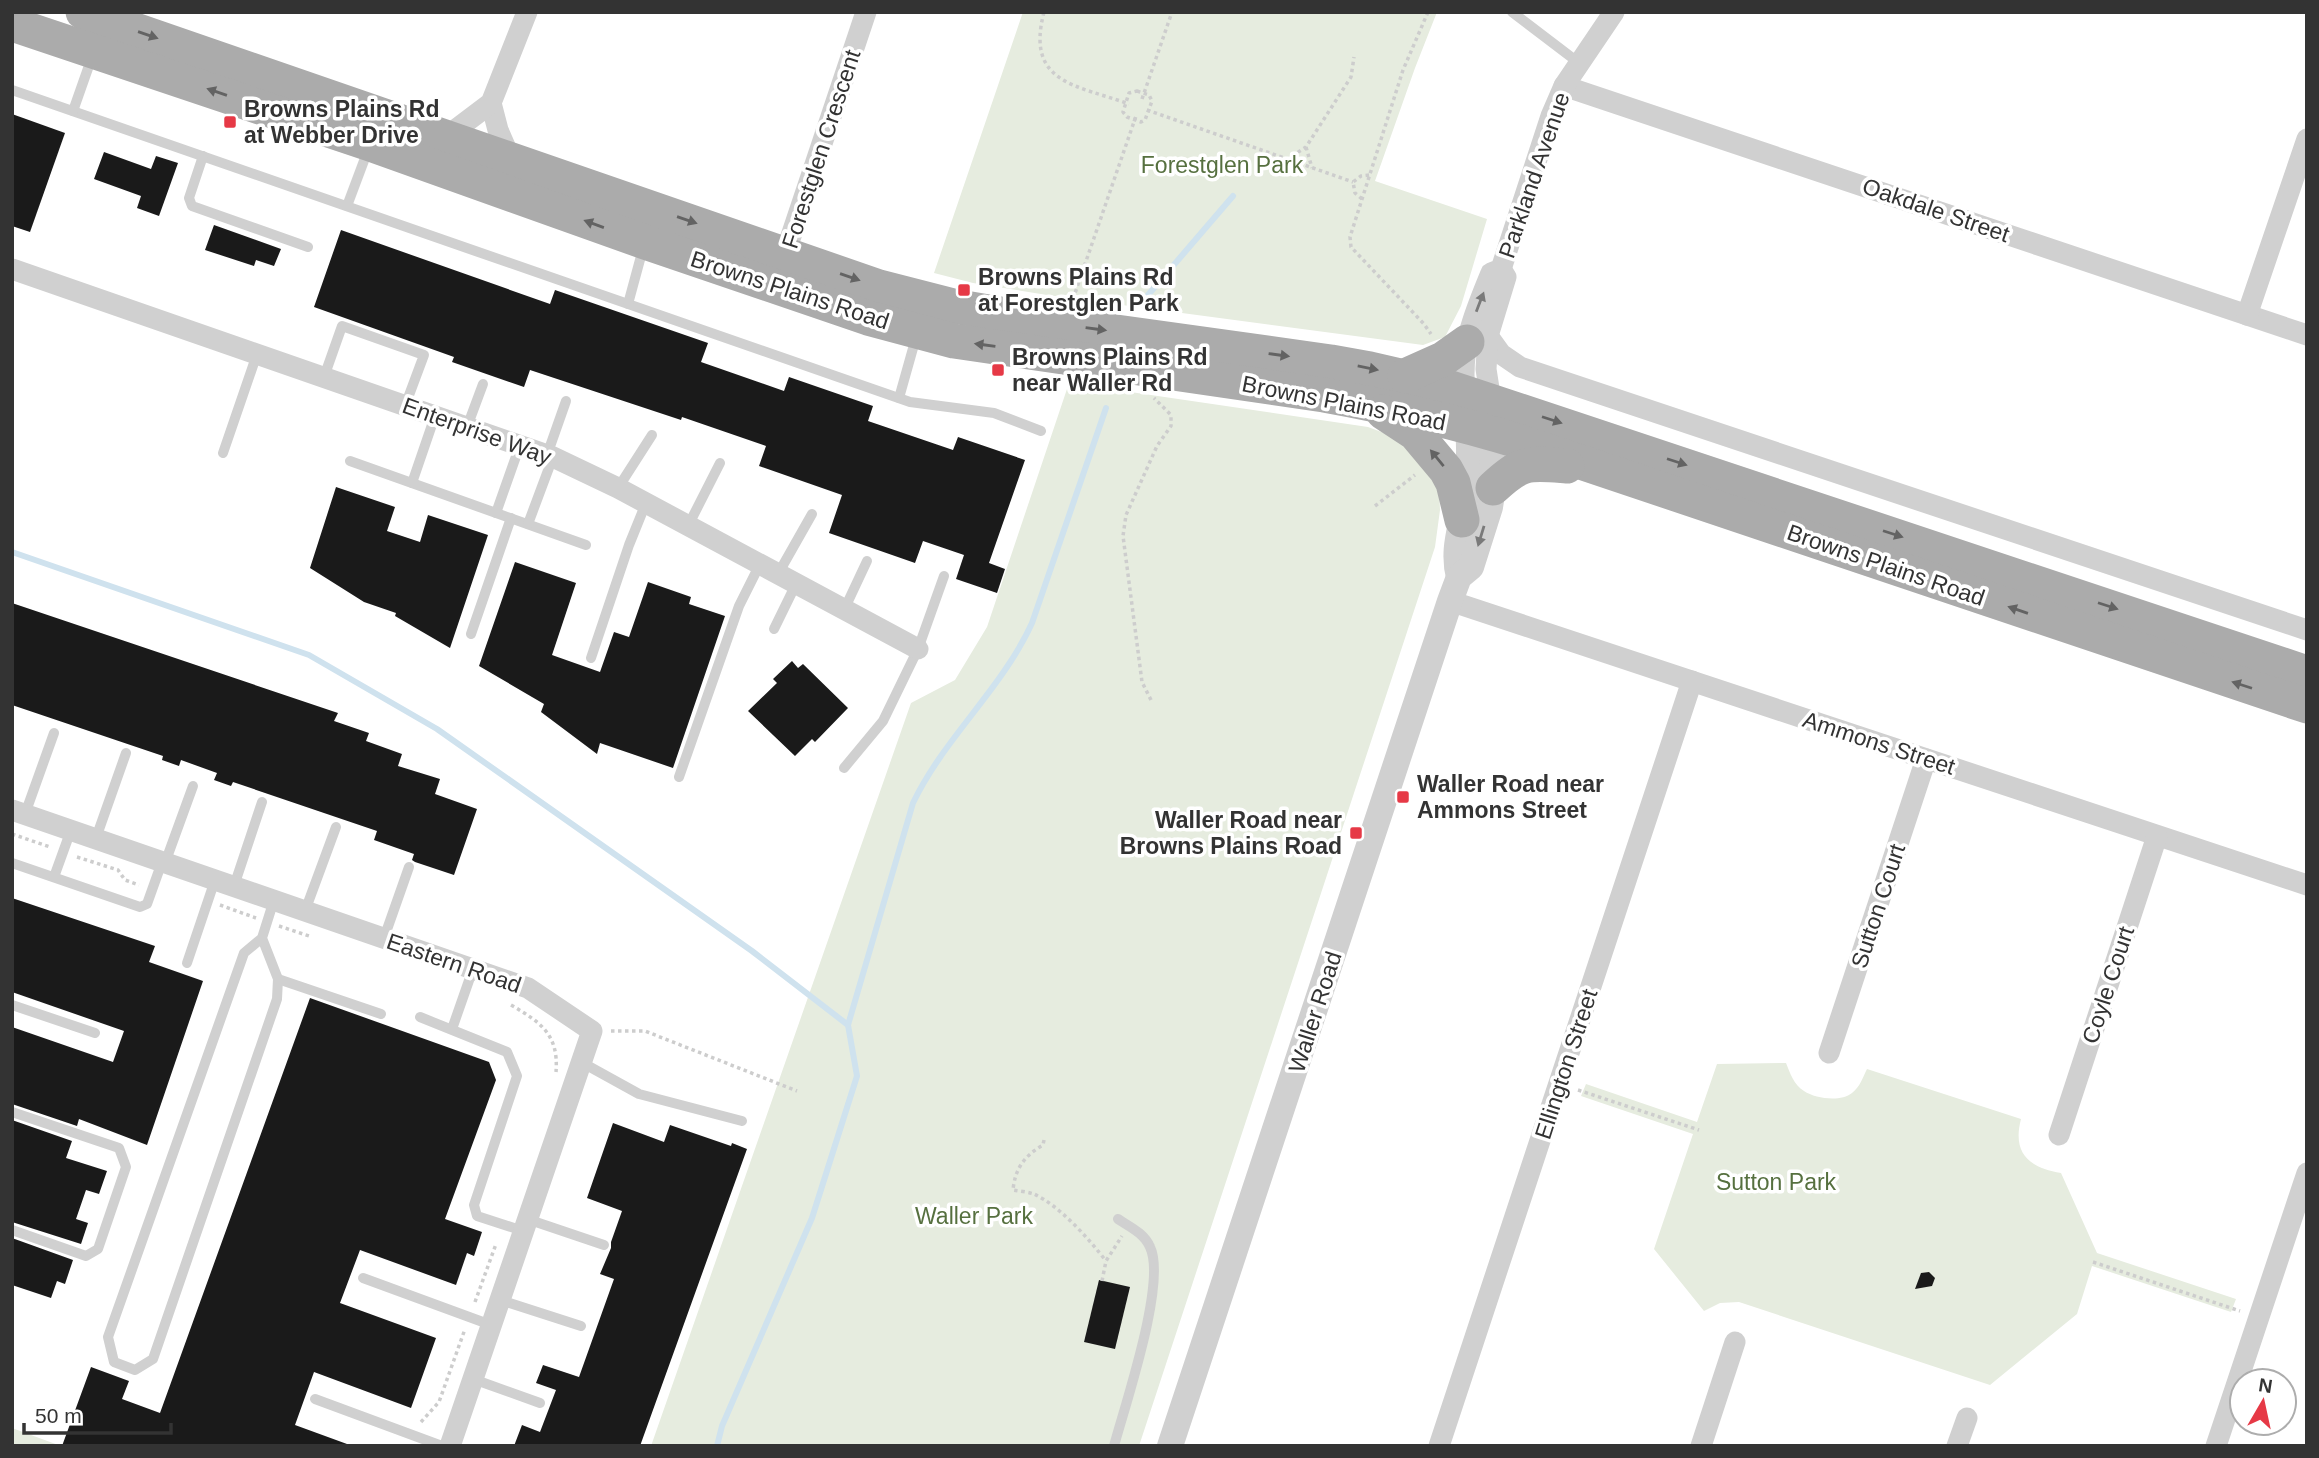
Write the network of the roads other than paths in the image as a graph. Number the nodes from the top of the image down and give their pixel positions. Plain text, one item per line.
1 (83, 12) edge
2 (527, 12) edge
3 (866, 12) edge
4 (1512, 12) edge
5 (1614, 12) edge
6 (12, 24) edge
7 (94, 51) junction
8 (1579, 63) junction
9 (1564, 86) junction
10 (12, 90) edge
11 (491, 103) junction
12 (73, 111) junction
13 (446, 137) junction
14 (2307, 139) edge
15 (370, 144) junction
16 (203, 156) junction
17 (512, 160) junction
18 (348, 206) junction
19 (645, 242) junction
20 (308, 247) dead end
21 (12, 269) edge
22 (780, 270) junction
23 (628, 304) junction
24 (2247, 315) junction
25 (918, 332) junction
26 (2307, 335) edge
27 (1463, 340) junction
28 (257, 354) junction
29 (1405, 376) junction
30 (324, 377) junction
31 (483, 384) dead end
32 (899, 398) junction
33 (566, 401) dead end
34 (1368, 403) junction
35 (405, 405) junction
36 (1479, 413) junction
37 (435, 416) junction
38 (467, 427) junction
39 (1041, 431) dead end
40 (652, 435) dead end
41 (520, 446) junction
42 (223, 453) dead end
43 (550, 456) junction
44 (350, 461) dead end
45 (720, 463) dead end
46 (1598, 468) junction
47 (412, 483) junction
48 (618, 488) junction
49 (1493, 488) junction
50 (646, 503) junction
51 (496, 513) junction
52 (812, 514) dead end
53 (512, 518) junction
54 (1462, 520) junction
55 (528, 524) junction
56 (688, 526) junction
57 (586, 545) dead end
58 (867, 561) dead end
59 (778, 574) junction
60 (944, 576) dead end
61 (1455, 589) junction
62 (844, 610) junction
63 (774, 629) dead end
64 (2307, 630) edge
65 (471, 634) dead end
66 (918, 649) junction
67 (591, 658) dead end
68 (2307, 673) edge
69 (1692, 681) junction
70 (2307, 706) edge
71 (54, 733) dead end
72 (126, 753) dead end
73 (1926, 759) junction
74 (844, 768) dead end
75 (679, 777) dead end
76 (193, 786) dead end
77 (262, 802) dead end
78 (19, 812) edge
79 (336, 827) dead end
80 (71, 830) junction
81 (2157, 836) junction
82 (96, 838) junction
83 (164, 862) junction
84 (12, 863) edge
85 (408, 867) dead end
86 (54, 877) junction
87 (224, 883) junction
88 (2307, 885) edge
89 (274, 900) junction
90 (305, 911) junction
91 (262, 938) junction
92 (384, 938) junction
93 (187, 963) dead end
94 (473, 969) junction
95 (278, 979) junction
96 (12, 1005) edge
97 (381, 1014) dead end
98 (420, 1017) dead end
99 (452, 1029) junction
100 (95, 1033) dead end
101 (1829, 1053) dead end
102 (581, 1062) junction
103 (12, 1112) edge
104 (741, 1121) dead end
105 (2059, 1135) dead end
106 (2307, 1173) edge
107 (1118, 1219) dead end
108 (518, 1225) junction
109 (12, 1230) edge
110 (604, 1245) dead end
111 (363, 1278) dead end
112 (500, 1300) junction
113 (491, 1325) junction
114 (581, 1326) dead end
115 (1735, 1342) dead end
116 (473, 1379) junction
117 (315, 1399) dead end
118 (540, 1403) dead end
119 (1966, 1418) dead end
120 (442, 1446) edge
121 (450, 1446) edge
122 (1114, 1446) edge
123 (1170, 1446) edge
124 (1439, 1446) edge
125 (1701, 1446) edge
126 (1957, 1446) edge
127 (2216, 1446) edge

1 -> 13 main road, Browns Plains Road
2 - 11 street
3 - 22 street, Forestglen Crescent
4 - 8 lane
5 - 8 street, Parkland Avenue
6 - 7 main road, Browns Plains Road
7 - 12 lane
15 -> 7 main road, Browns Plains Road
8 - 9 street, Parkland Avenue
9 - 24 street, Oakdale Street
9 - 27 street, Parkland Avenue
10 - 12 lane
11 - 13 street
11 - 17 street
12 - 16 lane
13 - 17 main road, Browns Plains Road
14 - 24 street
15 - 18 lane
19 -> 15 main road, Browns Plains Road
16 - 18 lane
16 - 20 lane
17 -> 22 main road, Browns Plains Road
18 - 23 lane
19 - 22 main road, Browns Plains Road
19 - 23 lane
21 - 28 street, Enterprise Way
22 - 25 main road, Browns Plains Road
22 -> 29 main road, Browns Plains Road
23 - 32 lane
24 - 26 street, Oakdale Street
25 - 32 lane
34 -> 25 main road, Browns Plains Road
27 - 29 main road
27 - 36 street, Parkland Avenue
27 - 64 street
28 - 30 street, Enterprise Way
28 - 42 lane
29 - 36 main road, Browns Plains Road
30 - 35 street, Enterprise Way
30 - 35 lane
31 - 38 lane
32 - 39 lane
33 - 43 lane
34 - 36 main road, Browns Plains Road
54 -> 34 main road
35 - 37 street, Enterprise Way
36 - 46 main road, Browns Plains Road
36 - 49 street, Waller Road
36 - 54 street, Waller Road
36 -> 68 main road, Browns Plains Road
37 - 38 street, Enterprise Way
37 - 47 lane
38 - 41 street, Enterprise Way
40 - 48 lane
41 - 43 street, Enterprise Way
41 - 51 lane
43 - 48 street, Enterprise Way
43 - 55 lane
44 - 47 lane
45 - 56 lane
46 - 49 main road
70 -> 46 main road, Browns Plains Road
47 - 51 lane
48 - 50 street, Enterprise Way
49 -> 61 street, Waller Road
50 - 56 street, Enterprise Way
50 - 67 lane
51 - 53 lane
52 - 59 lane
53 - 55 lane
53 - 65 lane
54 - 61 street, Waller Road
55 - 57 lane
56 - 59 street, Enterprise Way
58 - 62 lane
59 - 62 street, Enterprise Way
59 - 63 lane
59 - 75 lane
60 - 66 lane
61 - 69 street, Ammons Street
61 - 123 street, Waller Road
62 - 66 street, Enterprise Way
66 - 74 lane
69 - 73 street, Ammons Street
69 - 124 street, Ellington Street
71 - 78 lane
72 - 82 lane
73 - 81 street, Ammons Street
73 - 101 street, Sutton Court
76 - 83 lane
77 - 87 lane
78 - 80 street, Eastern Road
79 - 90 lane
80 - 82 street, Eastern Road
80 - 86 lane
81 - 88 street, Ammons Street
81 - 105 street, Coyle Court
82 - 83 street, Eastern Road
83 - 86 lane
83 - 87 street, Eastern Road
84 - 86 lane
85 - 92 lane
87 - 89 street, Eastern Road
87 - 93 lane
89 - 90 street, Eastern Road
89 - 91 lane
90 - 92 street, Eastern Road
91 - 95 lane
91 - 95 lane
92 - 94 street, Eastern Road
94 - 99 lane
94 - 102 street, Eastern Road
95 - 97 lane
96 - 100 lane
98 - 99 lane
99 - 108 lane
102 - 104 lane
102 - 108 street
103 - 109 lane
106 - 127 street
107 - 122 lane
108 - 110 lane
108 - 112 street
111 - 113 lane
112 - 113 street
112 - 114 lane
113 - 116 street
115 - 125 street
116 - 118 lane
116 - 121 street
117 - 120 lane
119 - 126 street

